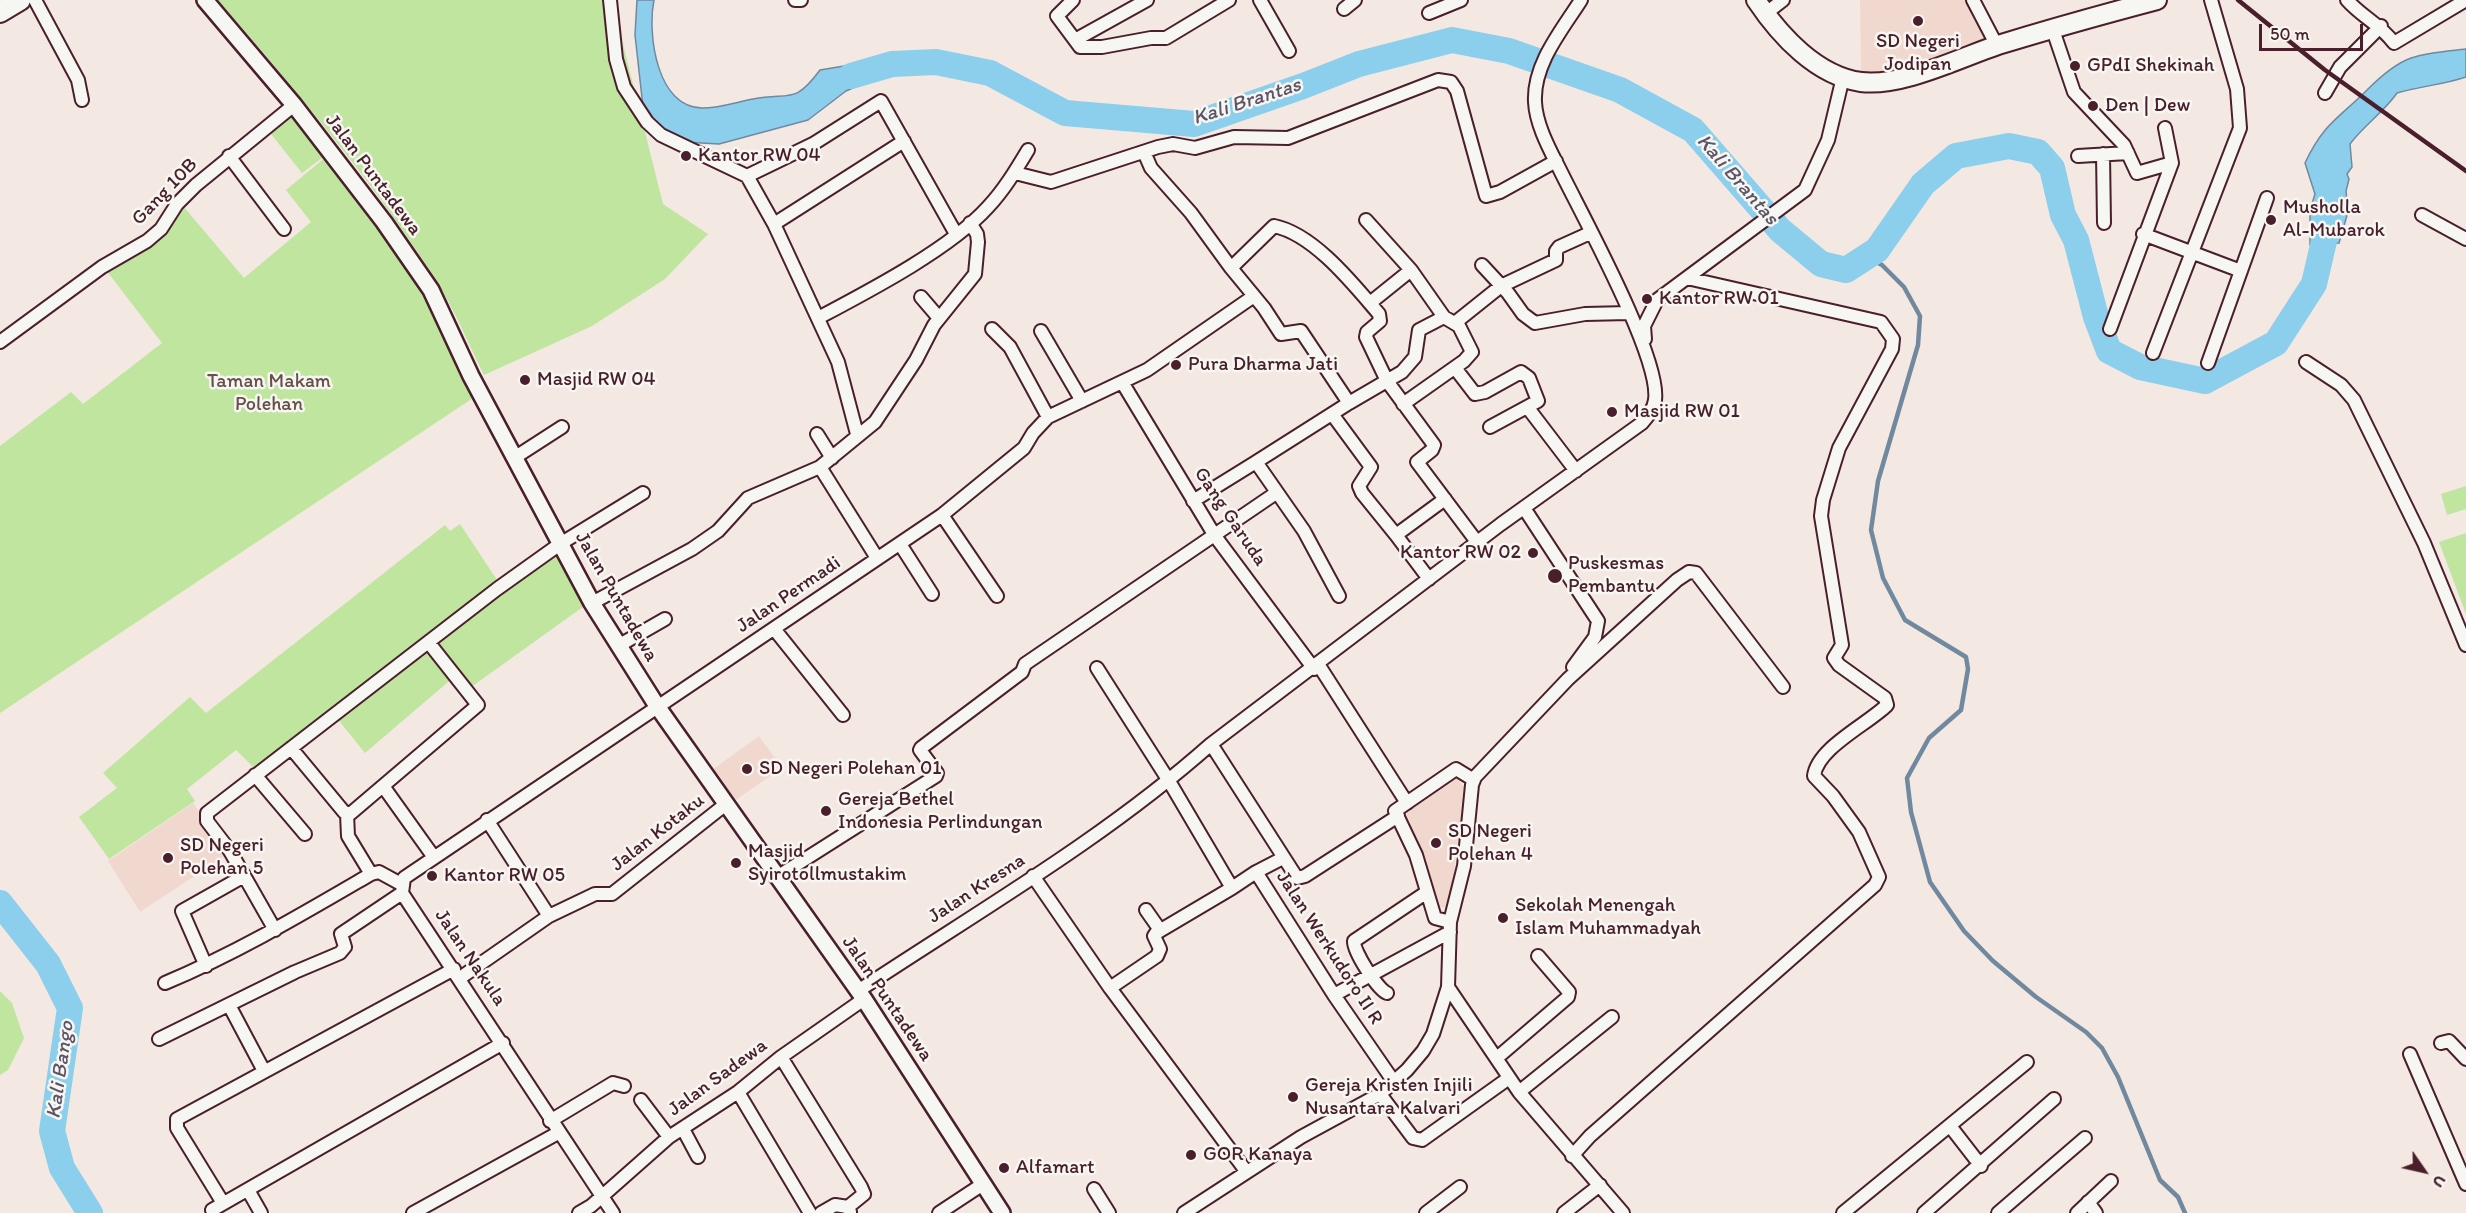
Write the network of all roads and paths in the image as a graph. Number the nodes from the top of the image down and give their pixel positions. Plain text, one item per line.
1 (21, 0) edge
2 (35, 0) edge
3 (205, 0) edge
4 (610, 0) edge
5 (795, 0) edge
6 (801, 0) edge
7 (1073, 0) edge
8 (1147, 0) edge
9 (1229, 0) edge
10 (1260, 0) edge
11 (1355, 0) edge
12 (1461, 0) edge
13 (1581, 0) edge
14 (1783, 0) edge
15 (1973, 0) edge
16 (2157, 0) edge
17 (2211, 0) edge
18 (2347, 0) edge
19 (2466, 0) edge
20 (1760, 7) edge
21 (1344, 9) dead end
22 (0, 12) edge
23 (1430, 13) dead end
24 (2381, 26) junction
25 (2053, 30) junction
26 (1076, 40) junction
27 (1997, 46) junction
28 (1289, 51) dead end
29 (1843, 77) junction
30 (2325, 93) dead end
31 (81, 100) dead end
32 (294, 105) junction
33 (2165, 128) dead end
34 (904, 141) junction
35 (1028, 150) dead end
36 (1144, 152) junction
37 (2128, 153) junction
38 (2103, 154) junction
39 (229, 156) junction
40 (2078, 156) dead end
41 (1556, 161) junction
42 (2172, 163) junction
43 (1015, 173) junction
44 (747, 176) junction
45 (2267, 198) dead end
46 (2422, 215) dead end
47 (1366, 220) dead end
48 (2104, 223) dead end
49 (774, 224) junction
50 (970, 224) junction
51 (284, 229) dead end
52 (1590, 233) junction
53 (956, 234) junction
54 (2143, 234) junction
55 (2466, 239) edge
56 (2193, 252) junction
57 (1482, 265) dead end
58 (1231, 268) junction
59 (1412, 270) junction
60 (2241, 271) junction
61 (1687, 278) junction
62 (1501, 286) junction
63 (1254, 296) junction
64 (921, 297) dead end
65 (1370, 303) junction
66 (1629, 313) junction
67 (818, 318) junction
68 (939, 318) junction
69 (1450, 320) junction
70 (992, 329) dead end
71 (2110, 329) dead end
72 (1041, 330) dead end
73 (0, 342) edge
74 (1645, 347) junction
75 (2153, 353) dead end
76 (2306, 362) dead end
77 (2208, 363) dead end
78 (1455, 368) junction
79 (1387, 381) junction
80 (1122, 382) junction
81 (1082, 401) junction
82 (1349, 403) junction
83 (1403, 404) junction
84 (1528, 408) junction
85 (1332, 414) junction
86 (1048, 417) junction
87 (562, 427) dead end
88 (1490, 427) dead end
89 (818, 434) dead end
90 (857, 434) junction
91 (514, 458) junction
92 (832, 458) junction
93 (1256, 462) junction
94 (820, 467) junction
95 (1576, 471) junction
96 (643, 493) dead end
97 (1276, 494) junction
98 (1445, 499) junction
99 (1194, 501) junction
100 (1524, 508) junction
101 (942, 515) junction
102 (1396, 535) junction
103 (1215, 536) junction
104 (1477, 542) junction
105 (560, 544) junction
106 (900, 544) junction
107 (877, 558) junction
108 (1429, 579) junction
109 (932, 594) dead end
110 (998, 596) dead end
111 (1339, 596) dead end
112 (592, 603) junction
113 (665, 619) dead end
114 (775, 630) junction
115 (429, 643) junction
116 (2466, 645) edge
117 (618, 646) junction
118 (1316, 666) junction
119 (1097, 668) dead end
120 (1568, 679) junction
121 (1783, 687) dead end
122 (657, 706) junction
123 (843, 715) dead end
124 (1211, 744) junction
125 (291, 748) junction
126 (255, 775) junction
127 (1474, 780) junction
128 (1169, 781) junction
129 (383, 786) junction
130 (1407, 803) junction
131 (726, 804) junction
132 (347, 814) junction
133 (1398, 816) junction
134 (487, 820) junction
135 (305, 834) dead end
136 (433, 856) junction
137 (1282, 858) junction
138 (1256, 872) junction
139 (371, 874) junction
140 (244, 876) junction
141 (1033, 876) junction
142 (777, 877) junction
143 (1232, 888) junction
144 (402, 889) junction
145 (1427, 892) junction
146 (1146, 910) dead end
147 (549, 916) junction
148 (1450, 927) junction
149 (274, 930) junction
150 (1160, 930) junction
151 (1538, 956) dead end
152 (207, 966) junction
153 (457, 974) junction
154 (1370, 974) junction
155 (165, 983) dead end
156 (1448, 987) junction
157 (1110, 988) junction
158 (1387, 993) dead end
159 (861, 995) junction
160 (1334, 995) junction
161 (229, 1005) junction
162 (1612, 1017) dead end
163 (159, 1039) dead end
164 (503, 1043) junction
165 (2441, 1043) dead end
166 (2410, 1054) dead end
167 (781, 1057) junction
168 (1498, 1057) junction
169 (2466, 1059) edge
170 (2027, 1062) dead end
171 (264, 1071) junction
172 (1509, 1078) junction
173 (1394, 1082) junction
174 (624, 1086) dead end
175 (738, 1092) junction
176 (1519, 1092) junction
177 (1380, 1094) junction
178 (2054, 1099) dead end
179 (641, 1100) dead end
180 (550, 1121) junction
181 (1950, 1126) junction
182 (683, 1129) junction
183 (558, 1133) junction
184 (669, 1137) junction
185 (2085, 1138) dead end
186 (1572, 1156) junction
187 (698, 1157) dead end
188 (1981, 1166) junction
189 (1246, 1172) junction
190 (2111, 1181) dead end
191 (983, 1184) junction
192 (2466, 1184) edge
193 (1600, 1185) junction
194 (1460, 1187) dead end
195 (1094, 1189) dead end
196 (248, 1190) junction
197 (600, 1195) junction
198 (2088, 1202) junction
199 (223, 1203) junction
200 (212, 1210) dead end
201 (849, 1210) edge
202 (261, 1213) edge
203 (413, 1213) edge
204 (579, 1213) edge
205 (613, 1213) edge
206 (810, 1213) edge
207 (821, 1213) edge
208 (939, 1213) edge
209 (1002, 1213) edge
210 (1109, 1213) edge
211 (1184, 1213) edge
212 (1426, 1213) edge
213 (1564, 1213) edge
214 (1623, 1213) edge
215 (1843, 1213) edge
216 (1924, 1213) edge
217 (1998, 1213) edge
218 (2077, 1213) edge
219 (2096, 1213) edge

1 - 22 main road
2 - 31 street
3 - 32 street, Jalan Puntadewa
4 - 44 street
5 - 6 street
7 - 26 street
8 - 26 street
9 - 26 street
10 - 28 street
11 - 21 street
12 - 23 street
13 - 41 street
14 - 20 street
15 - 27 street
16 - 25 main road
17 - 56 street
18 - 24 street
19 - 24 street
20 - 29 main road
24 - 30 street
25 - 27 main road
25 - 37 street
27 - 29 main road
29 - 61 street
32 - 39 street, Gang 10B
32 - 91 street, Jalan Puntadewa
33 - 42 street
34 - 44 street
34 - 49 street
34 - 53 street
35 - 43 street
36 - 41 street
36 - 43 street
36 - 58 street
37 - 38 street
37 - 42 street
38 - 40 street
38 - 48 street
39 - 51 street
39 - 73 street, Gang 10B
41 - 52 street
42 - 54 street
43 - 50 street
44 - 49 street
45 - 60 street
46 - 55 street
47 - 59 street
49 - 67 street
50 - 53 street
50 - 68 street
52 - 62 street
52 - 66 street
53 - 67 street
54 - 56 street
54 - 71 street
56 - 60 street
56 - 75 street
57 - 62 street
58 - 63 street
58 - 65 street
59 - 65 street
59 - 69 street
60 - 77 street
61 - 74 street
61 - 186 street
62 - 66 street
62 - 69 street
63 - 80 street
63 - 82 street
64 - 68 street
65 - 79 street
66 - 74 street
67 - 90 street
68 - 90 street
69 - 78 street
69 - 79 street
70 - 86 street
72 - 81 street
74 - 95 street, Jalan Kresna
76 - 116 street
78 - 83 street
78 - 84 street
79 - 82 street
79 - 83 street
80 - 81 street
80 - 99 street, Gang Garuda
81 - 86 street
82 - 85 street
83 - 98 street
84 - 88 street
84 - 95 street
85 - 93 street
85 - 102 street
86 - 101 street, Jalan Permadi
87 - 91 street
89 - 92 street
90 - 92 street
91 - 105 street, Jalan Puntadewa
92 - 94 street
93 - 97 street
93 - 99 street
94 - 107 street
94 - 112 street
95 - 100 street, Jalan Kresna
96 - 105 street
97 - 103 street
97 - 111 street
98 - 102 street
98 - 104 street
99 - 103 street, Gang Garuda
100 - 104 street, Jalan Kresna
100 - 120 street
101 - 106 street, Jalan Permadi
101 - 110 street
102 - 108 street
103 - 118 street, Gang Garuda
103 - 142 street
104 - 108 street, Jalan Kresna
105 - 112 street, Jalan Puntadewa
105 - 115 street
106 - 107 street, Jalan Permadi
106 - 109 street
107 - 114 street, Jalan Permadi
108 - 118 street, Jalan Kresna
112 - 117 street, Jalan Puntadewa
113 - 117 street
114 - 122 street, Jalan Permadi
114 - 123 street
115 - 125 street
115 - 129 street
117 - 122 street, Jalan Puntadewa
118 - 124 street, Jalan Kresna
118 - 130 street, Gang Garuda
119 - 128 street
120 - 121 street
120 - 127 street
122 - 131 street, Jalan Puntadewa
122 - 134 street
124 - 128 street, Jalan Kresna
124 - 137 street
125 - 126 street
125 - 132 street
126 - 135 street
126 - 140 street
127 - 130 street
127 - 148 street
128 - 141 street, Jalan Kresna
128 - 143 street
129 - 132 street
129 - 136 street
130 - 133 street
131 - 142 street, Jalan Puntadewa
131 - 147 street, Jalan Kotaku
132 - 139 street
133 - 137 street
133 - 145 street
134 - 136 street
134 - 147 street
136 - 144 street
137 - 138 street
138 - 143 street, Jalan Werkudoro II R
138 - 160 street, Jalan Werkudoro II R
139 - 144 street
139 - 149 street
140 - 149 street
140 - 152 street
141 - 157 street
141 - 159 street, Jalan Kresna
142 - 159 street, Jalan Puntadewa
143 - 150 street, Jalan Werkudoro II R
144 - 153 street, Jalan Nakula
144 - 161 street
145 - 148 street
145 - 154 street
146 - 150 street
147 - 153 street, Jalan Kotaku
148 - 154 street
148 - 156 street
149 - 152 street
150 - 157 street
151 - 168 street
152 - 155 street
153 - 164 street, Jalan Nakula
153 - 171 street, Jalan Kotaku
154 - 158 street
154 - 160 street
156 - 168 street
156 - 173 street
157 - 189 street
159 - 167 street, Jalan Sadewa
159 - 191 street, Jalan Puntadewa
160 - 173 street, Jalan Werkudoro II R
161 - 163 street
161 - 171 street
162 - 176 street
164 - 180 street, Jalan Nakula
164 - 196 street
165 - 169 street
166 - 192 street
167 - 175 street, Jalan Sadewa
167 - 201 street
168 - 172 street
170 - 181 street
171 - 199 street, Jalan Kotaku
172 - 176 street
172 - 177 street
173 - 177 street
174 - 180 street
175 - 182 street, Jalan Sadewa
175 - 206 street
176 - 186 street
177 - 189 street
178 - 188 street
179 - 184 street
180 - 183 street, Jalan Nakula
181 - 188 street
181 - 215 street
182 - 184 street, Jalan Sadewa
182 - 187 street
183 - 197 street, Jalan Nakula
183 - 203 street
184 - 197 street, Jalan Sadewa
185 - 217 street
186 - 193 street
188 - 216 street
189 - 211 street
190 - 198 street
191 - 208 street
191 - 209 street, Jalan Puntadewa
193 - 213 street
193 - 214 street
194 - 212 street
195 - 210 street
196 - 199 street
196 - 202 street
197 - 204 street, Jalan Sadewa
197 - 205 street
198 - 218 street
198 - 219 street
199 - 200 street
201 - 207 street

